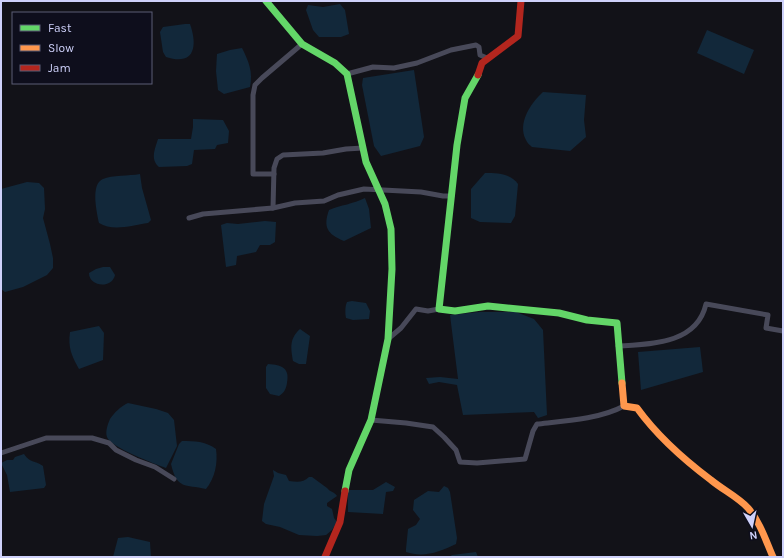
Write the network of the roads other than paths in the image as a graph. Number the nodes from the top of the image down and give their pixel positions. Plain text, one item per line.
1 (266, 1) edge
2 (521, 1) edge
3 (302, 44) junction
4 (487, 58) junction
5 (347, 74) junction
6 (363, 148) junction
7 (274, 174) junction
8 (377, 190) junction
9 (452, 196) junction
10 (273, 208) junction
11 (189, 218) dead end
12 (439, 309) junction
13 (783, 331) edge
14 (388, 339) junction
15 (618, 346) junction
16 (624, 406) junction
17 (371, 420) junction
18 (1, 453) edge
19 (174, 478) dead end
20 (325, 557) edge
21 (773, 557) edge

1 - 3 street
2 - 4 street
3 - 5 street
3 - 7 street
4 - 5 street
4 - 9 street
5 - 6 street
6 - 7 street
6 - 8 street
7 - 10 street
8 - 9 street
8 - 10 street
8 - 14 street
9 - 12 street
10 - 11 street
12 - 14 street
12 - 15 street
13 - 15 street
14 - 17 street
15 - 16 street
16 - 17 street
16 - 21 street
17 - 20 street
18 - 19 street

